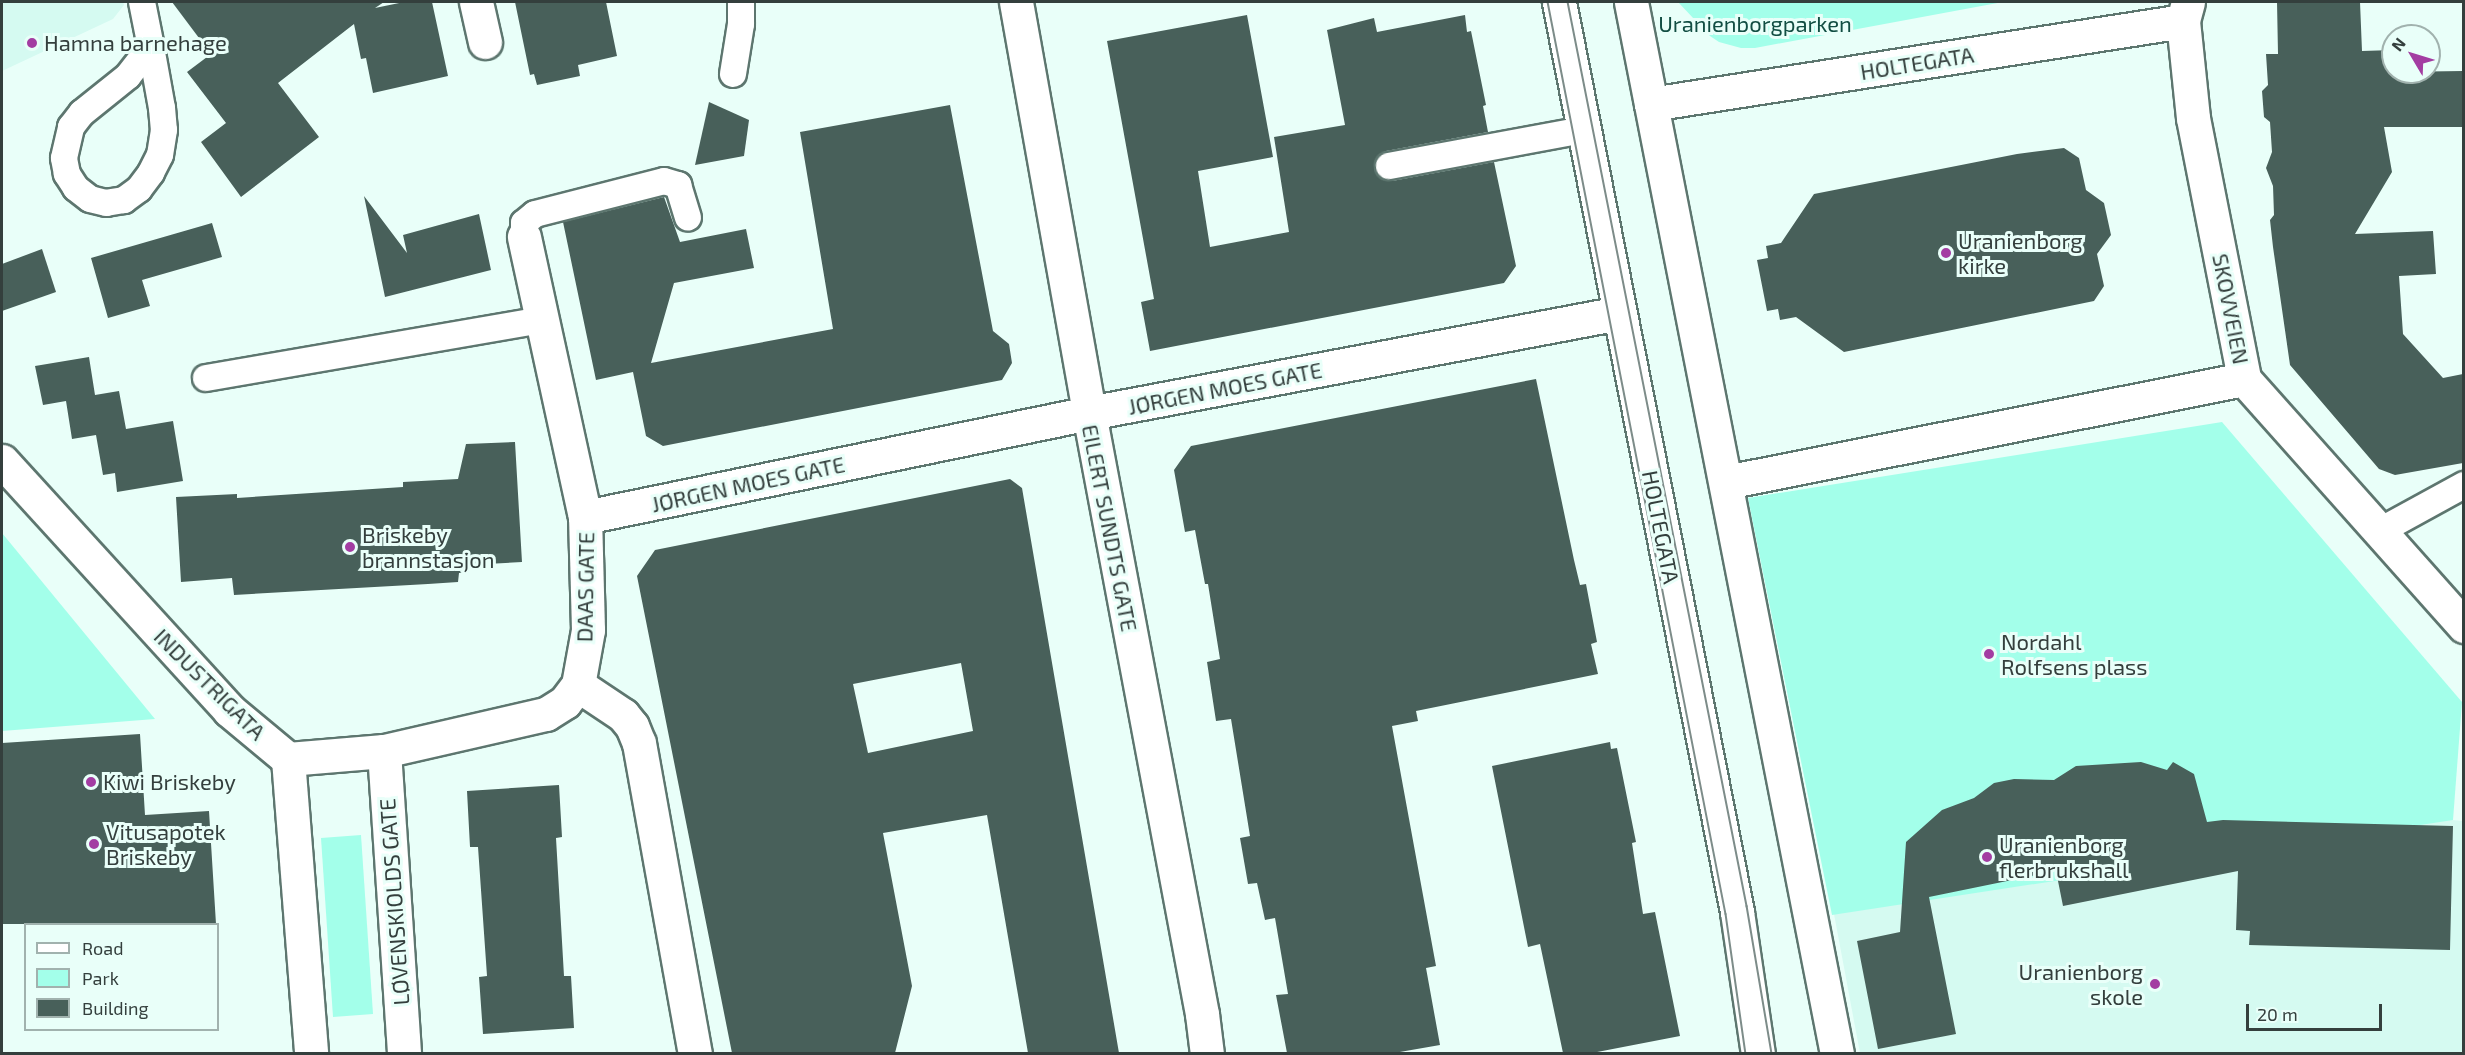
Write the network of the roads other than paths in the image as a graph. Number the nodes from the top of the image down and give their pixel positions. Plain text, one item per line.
1 (142, 2) edge
2 (476, 2) edge
3 (741, 2) edge
4 (1016, 2) edge
5 (1559, 2) edge
6 (1631, 2) edge
7 (2186, 11) edge
8 (484, 42) dead end
9 (151, 47) junction
10 (733, 74) dead end
11 (1651, 104) junction
12 (1584, 129) junction
13 (1389, 166) dead end
14 (688, 217) dead end
15 (524, 237) joint
16 (1619, 314) junction
17 (542, 320) junction
18 (206, 378) dead end
19 (2244, 379) junction
20 (1089, 413) junction
21 (2, 461) edge
22 (1726, 482) junction
23 (2463, 485) edge
24 (585, 518) junction
25 (2380, 531) junction
26 (2463, 626) edge
27 (578, 685) junction
28 (384, 751) junction
29 (288, 759) junction
30 (311, 1053) edge
31 (404, 1053) edge
32 (695, 1053) edge
33 (1207, 1053) edge
34 (1758, 1053) edge
35 (1837, 1053) edge

1 - 9 lane
2 - 8 street
3 - 10 lane
4 - 20 street, EILERT SUNDTS GATE
5 - 12 street, HOLTEGATA
6 - 11 street
7 - 11 street, HOLTEGATA
7 - 19 street, SKOVVEIEN
9 - 9 lane
11 - 22 street
12 - 13 lane
12 - 16 street, HOLTEGATA
14 - 15 lane
15 - 17 street, DAAS GATE
16 - 20 street, JØRGEN MOES GATE
16 - 34 street, HOLTEGATA
17 - 18 lane
17 - 24 street, DAAS GATE
19 - 22 street
19 - 25 street, SKOVVEIEN
20 - 24 street, JØRGEN MOES GATE
20 - 33 street, EILERT SUNDTS GATE
21 - 29 street, INDUSTRIGATA
22 - 35 street
23 - 25 lane
24 - 27 street, DAAS GATE
25 - 26 street, SKOVVEIEN
27 - 28 street
27 - 32 street
28 - 29 street
28 - 31 street, LØVENSKIOLDS GATE
29 - 30 street

